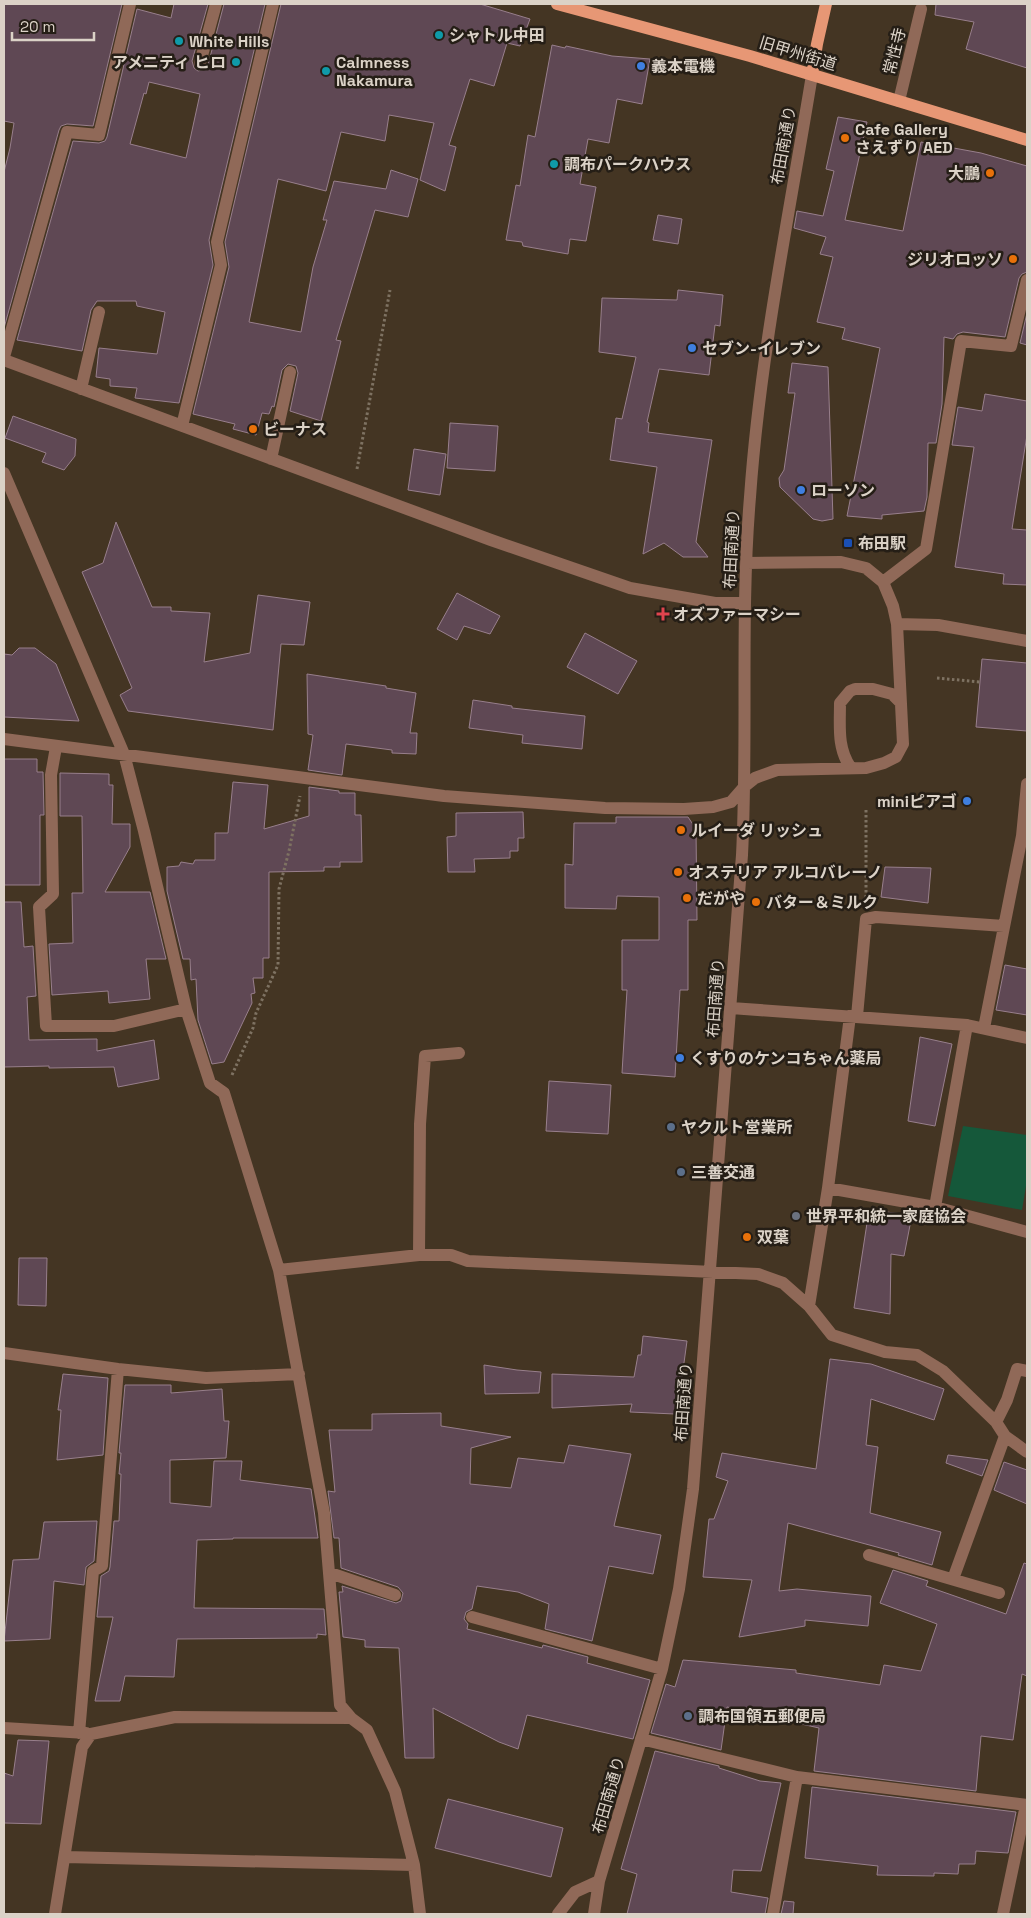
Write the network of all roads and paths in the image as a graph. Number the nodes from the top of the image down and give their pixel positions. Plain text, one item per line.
1 (130, 4) edge
2 (216, 4) edge
3 (273, 4) edge
4 (557, 4) edge
5 (826, 4) edge
6 (921, 9) dead end
7 (200, 63) dead end
8 (812, 76) junction
9 (899, 101) junction
10 (1027, 140) edge
11 (1027, 280) edge
12 (390, 290) dead end
13 (98, 312) dead end
14 (4, 359) edge
15 (290, 372) dead end
16 (81, 389) junction
17 (182, 426) junction
18 (271, 459) junction
19 (4, 473) edge
20 (353, 489) junction
21 (746, 563) junction
22 (883, 582) junction
23 (744, 603) junction
24 (897, 624) junction
25 (1027, 641) edge
26 (937, 678) dead end
27 (980, 682) dead end
28 (901, 703) junction
29 (4, 739) edge
30 (56, 747) junction
31 (124, 754) junction
32 (851, 768) junction
33 (304, 778) junction
34 (1027, 784) edge
35 (745, 786) junction
36 (866, 810) dead end
37 (866, 919) junction
38 (1004, 926) junction
39 (731, 1008) junction
40 (186, 1009) junction
41 (853, 1016) junction
42 (967, 1025) junction
43 (984, 1028) junction
44 (1027, 1038) edge
45 (459, 1053) dead end
46 (224, 1094) junction
47 (828, 1188) junction
48 (935, 1207) junction
49 (1027, 1232) edge
50 (418, 1254) junction
51 (279, 1270) junction
52 (710, 1272) junction
53 (809, 1306) junction
54 (4, 1353) edge
55 (118, 1369) junction
56 (1027, 1372) edge
57 (299, 1374) junction
58 (996, 1422) junction
59 (1005, 1436) junction
60 (1027, 1452) edge
61 (869, 1555) dead end
62 (330, 1574) junction
63 (953, 1579) junction
64 (999, 1593) dead end
65 (395, 1594) dead end
66 (472, 1617) dead end
67 (662, 1669) junction
68 (351, 1718) junction
69 (4, 1728) edge
70 (85, 1733) junction
71 (641, 1739) junction
72 (797, 1777) junction
73 (1027, 1805) edge
74 (65, 1857) junction
75 (414, 1865) junction
76 (599, 1881) junction
77 (55, 1914) edge
78 (420, 1914) edge
79 (558, 1914) edge
80 (594, 1914) edge
81 (772, 1914) edge
82 (1003, 1914) edge

1 - 14 street
2 - 7 street
3 - 17 street
4 - 8 main road, 旧甲州街道
5 - 8 main road
6 - 9 street, 常性寺
8 - 9 main road, 旧甲州街道
8 - 21 street, 布田南通り
9 - 10 main road, 旧甲州街道
11 - 22 street
12 - 20 path
13 - 16 street
14 - 16 street
15 - 18 street
16 - 17 street
17 - 18 street
18 - 20 street
19 - 31 street
20 - 23 street
21 - 22 street
21 - 23 street, 布田南通り
22 - 24 street
23 - 35 street, 布田南通り
24 - 25 street
24 - 28 street
26 - 27 path
28 - 32 street
28 - 32 street
29 - 30 street
30 - 31 street
30 - 40 street
31 - 33 street
31 - 40 street
32 - 35 street
33 - 35 street
33 - 46 path
34 - 38 street
35 - 39 street, 布田南通り
36 - 37 path
37 - 38 street
37 - 41 street
38 - 43 street
39 - 41 street
39 - 52 street, 布田南通り
40 - 46 street
41 - 42 street
41 - 47 street
42 - 43 street
42 - 48 street
43 - 44 street
45 - 50 street
46 - 51 street
47 - 48 street
47 - 53 street
48 - 49 street
50 - 51 street
50 - 52 street
51 - 57 street
52 - 53 street
52 - 67 street, 布田南通り
53 - 58 street
54 - 55 street
55 - 57 street
55 - 70 street
56 - 58 street
57 - 62 street
58 - 59 street
59 - 60 street
59 - 63 street
61 - 63 street
62 - 65 street
62 - 68 street
63 - 64 street
66 - 67 street
67 - 71 street, 布田南通り
68 - 70 street
68 - 75 street
69 - 70 street
70 - 74 street
71 - 72 street
71 - 76 street, 布田南通り
72 - 73 street
72 - 81 street
73 - 82 street
74 - 75 street
74 - 77 street
75 - 78 street
76 - 79 street
76 - 80 street, 布田南通り

